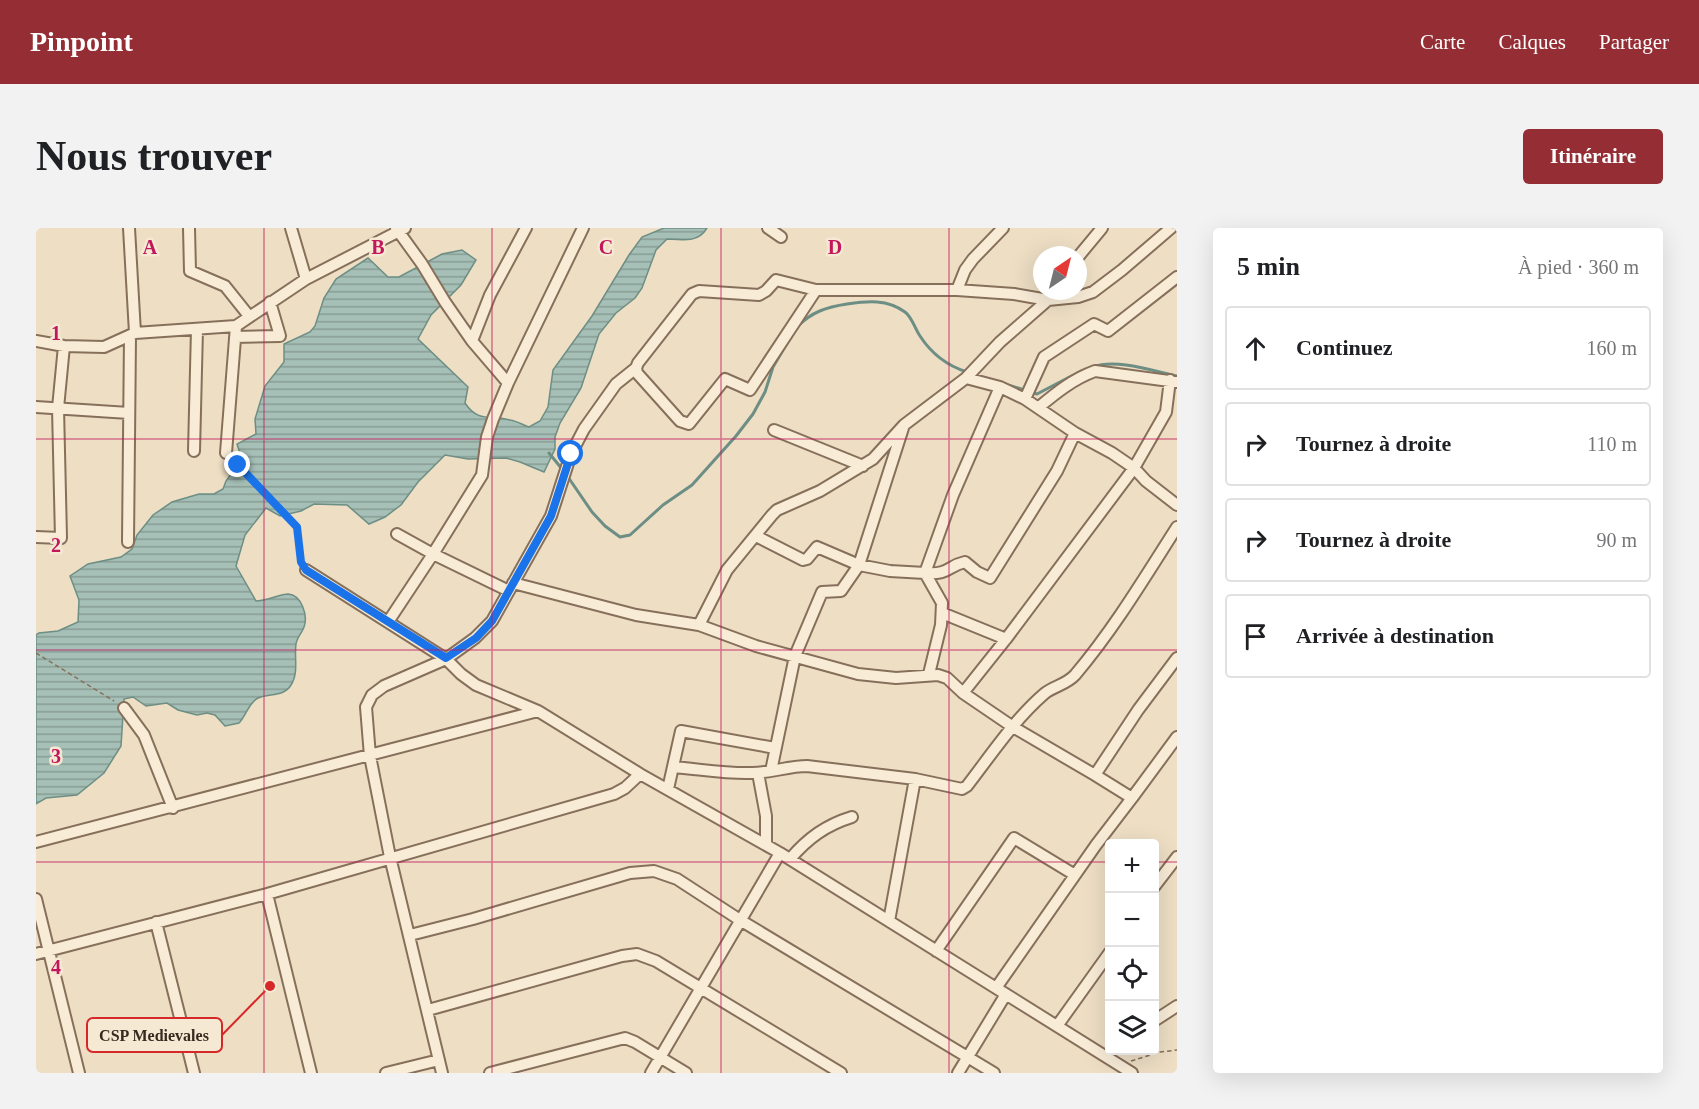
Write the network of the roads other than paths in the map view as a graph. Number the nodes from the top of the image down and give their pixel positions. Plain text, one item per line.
1 (129, 228) edge
2 (189, 228) edge
3 (291, 228) edge
4 (526, 228) edge
5 (583, 228) edge
6 (768, 228) edge
7 (1102, 228) edge
8 (1171, 228) edge
9 (400, 229) edge
10 (996, 231) edge
11 (780, 237) dead end
12 (1086, 246) edge
13 (1177, 277) edge
14 (306, 279) junction
15 (816, 290) junction
16 (957, 290) junction
17 (1087, 294) edge
18 (1033, 295) edge
19 (1046, 300) edge
20 (270, 302) junction
21 (249, 316) junction
22 (197, 329) junction
23 (235, 331) junction
24 (132, 335) junction
25 (36, 341) edge
26 (472, 341) junction
27 (64, 346) junction
28 (636, 368) junction
29 (966, 378) junction
30 (1174, 381) edge
31 (508, 383) junction
32 (1000, 387) junction
33 (1025, 399) junction
34 (36, 407) edge
35 (1039, 407) junction
36 (58, 408) junction
37 (129, 413) junction
38 (904, 425) junction
39 (774, 430) dead end
40 (1075, 433) junction
41 (194, 451) dead end
42 (225, 453) road end
43 (863, 465) junction
44 (1134, 468) junction
45 (1177, 505) edge
46 (1177, 527) edge
47 (397, 534) dead end
48 (756, 536) junction
49 (36, 537) edge
50 (128, 542) dead end
51 (434, 554) junction
52 (859, 565) junction
53 (306, 570) road end
54 (925, 573) junction
55 (511, 587) junction
56 (942, 613) junction
57 (388, 622) junction
58 (699, 625) junction
59 (1006, 639) junction
60 (795, 656) junction
61 (446, 658) junction
62 (1177, 658) edge
63 (929, 674) junction
64 (963, 693) junction
65 (124, 708) road end
66 (538, 711) junction
67 (1013, 727) junction
68 (1177, 737) edge
69 (776, 748) junction
70 (370, 756) junction
71 (673, 767) junction
72 (771, 771) junction
73 (758, 773) junction
74 (640, 774) junction
75 (1095, 775) junction
76 (915, 779) junction
77 (668, 789) junction
78 (1132, 798) junction
79 (173, 807) junction
80 (852, 817) dead end
81 (36, 843) edge
82 (766, 845) junction
83 (780, 853) junction
84 (390, 857) junction
85 (1177, 857) edge
86 (790, 860) junction
87 (1075, 875) junction
88 (1159, 882) edge
89 (267, 894) junction
90 (36, 899) edge
91 (740, 920) junction
92 (889, 921) junction
93 (156, 922) junction
94 (410, 935) junction
95 (49, 950) junction
96 (936, 951) junction
97 (36, 954) edge
98 (1105, 959) edge
99 (700, 988) junction
100 (996, 988) junction
101 (1006, 994) junction
102 (1177, 1006) edge
103 (428, 1010) junction
104 (1159, 1018) edge
105 (1057, 1026) junction
106 (1105, 1051) edge
107 (1108, 1055) edge
108 (660, 1057) junction
109 (968, 1057) junction
110 (439, 1060) junction
111 (1117, 1069) edge
112 (79, 1073) edge
113 (194, 1073) edge
114 (311, 1073) edge
115 (386, 1073) edge
116 (442, 1073) edge
117 (490, 1073) edge
118 (651, 1073) edge
119 (686, 1073) edge
120 (841, 1073) edge
121 (958, 1073) edge
122 (994, 1073) edge
123 (1132, 1073) edge

1 - 24 street
2 - 21 street
3 - 14 street
4 - 26 street
5 - 31 street
6 - 11 street
7 - 12 street
8 - 17 street
9 - 14 street
9 - 26 street
10 - 16 street
13 - 33 street
14 - 20 street
15 - 16 street
15 - 28 street
15 - 28 street
16 - 18 street
19 - 29 street
20 - 21 street
20 - 23 street
21 - 23 street
22 - 23 street
22 - 24 street
22 - 41 street
23 - 42 street
24 - 27 street
24 - 37 street
25 - 27 street
26 - 31 street
27 - 36 street
28 - 55 street
29 - 32 street
29 - 38 street
30 - 35 street
30 - 44 street
31 - 51 street
32 - 33 street
32 - 54 street
33 - 35 street
34 - 36 street
35 - 40 street
36 - 37 street
36 - 49 street
37 - 50 street
38 - 43 street
38 - 52 street
39 - 43 street
40 - 44 street
40 - 54 street
43 - 48 street
44 - 45 street
44 - 59 street
46 - 67 street
47 - 51 street
48 - 52 street
48 - 58 street
51 - 55 street
51 - 57 street
52 - 54 street
52 - 60 street
53 - 57 street
54 - 56 street
55 - 58 street
55 - 61 street
56 - 59 street
56 - 63 street
57 - 61 street
58 - 60 street
59 - 64 street
60 - 63 street
60 - 69 street
61 - 66 street
61 - 70 street
62 - 75 street
63 - 64 street
64 - 67 street
65 - 79 street
66 - 70 street
66 - 74 street
67 - 75 street
67 - 76 street
68 - 78 street
69 - 71 street
69 - 72 street
70 - 79 street
70 - 84 street
71 - 73 street
71 - 77 street
72 - 73 street
72 - 76 street
73 - 82 street
74 - 77 street
74 - 84 street
75 - 78 street
76 - 92 street
77 - 82 street
78 - 87 street
79 - 81 street
80 - 86 street
82 - 83 street
83 - 86 street
83 - 91 street
84 - 89 street
84 - 94 street
85 - 88 street
86 - 92 street
87 - 96 street
87 - 100 street
89 - 93 street
89 - 114 street
90 - 95 street
91 - 94 street
91 - 99 street
91 - 109 street
92 - 96 street
93 - 95 street
93 - 113 street
94 - 103 street
95 - 97 street
95 - 112 street
96 - 100 street
98 - 105 street
99 - 103 street
99 - 108 street
99 - 120 street
100 - 101 street
101 - 105 street
101 - 109 street
102 - 104 street
103 - 110 street
105 - 106 street
107 - 111 street
108 - 117 street
108 - 118 street
108 - 119 street
109 - 121 street
109 - 122 street
110 - 115 street
110 - 116 street
111 - 123 street

